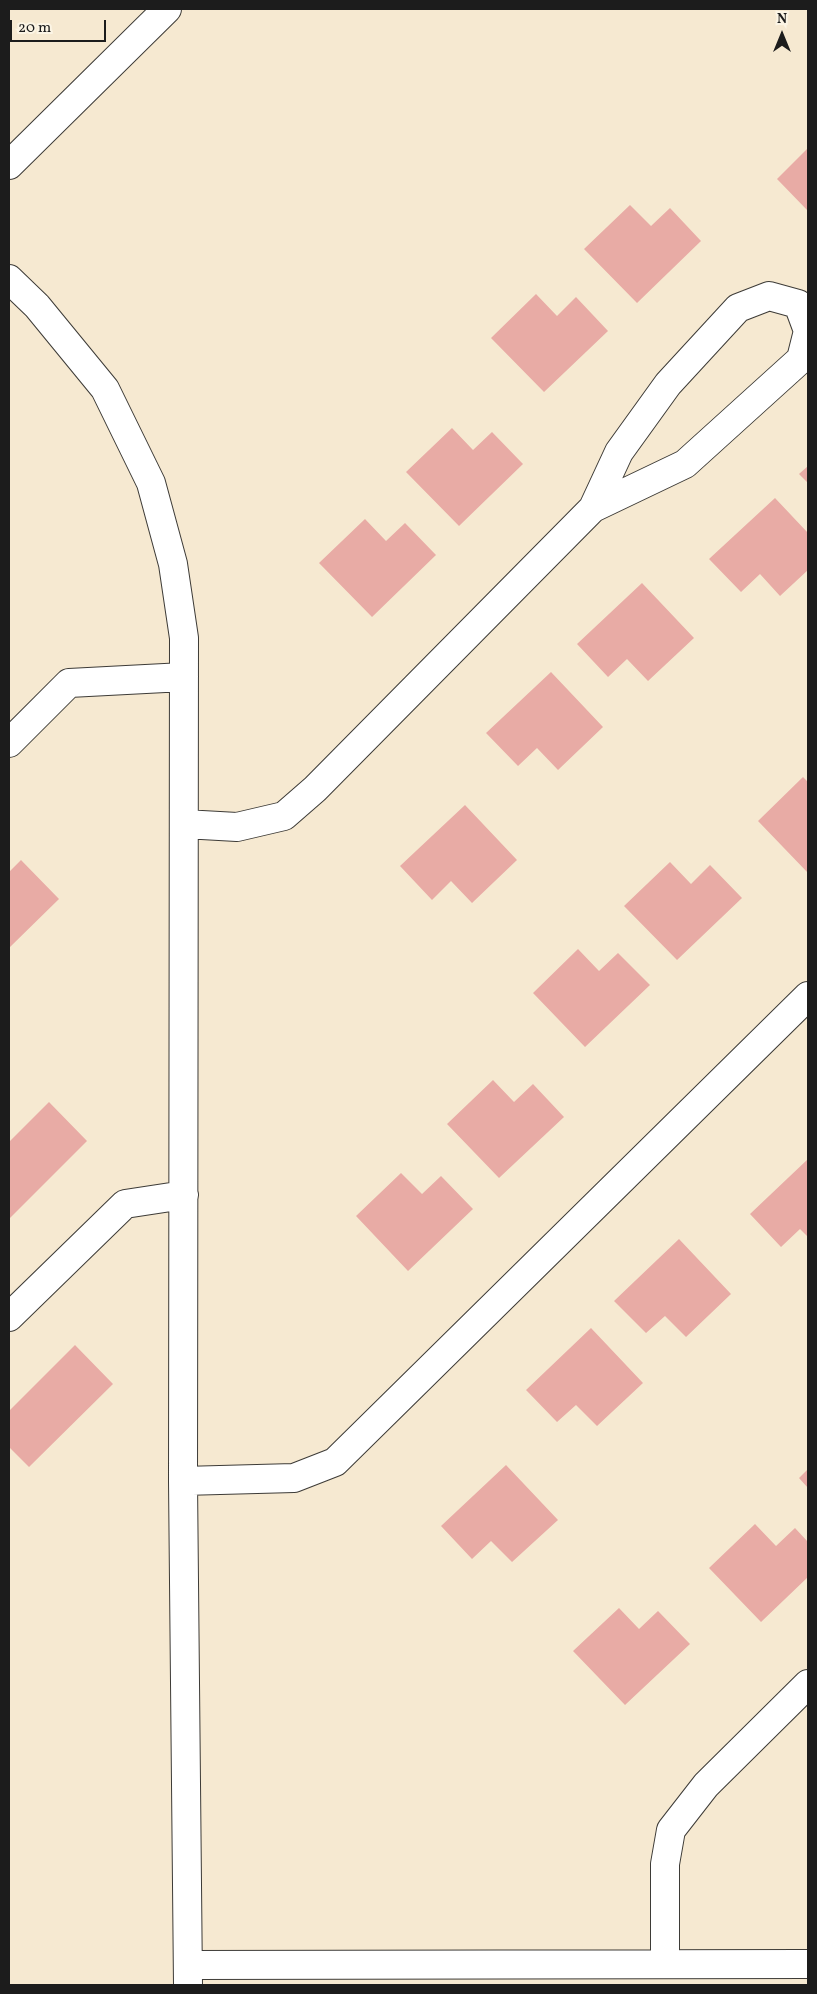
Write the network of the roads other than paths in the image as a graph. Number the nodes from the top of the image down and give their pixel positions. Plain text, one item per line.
1 (167, 9) edge
2 (9, 165) edge
3 (9, 279) edge
4 (593, 508) junction
5 (184, 677) junction
6 (9, 743) edge
7 (184, 824) junction
8 (808, 996) edge
9 (184, 1195) junction
10 (9, 1317) edge
11 (184, 1481) junction
12 (808, 1684) edge
13 (665, 1964) junction
14 (808, 1964) edge
15 (188, 1975) edge

1 - 2 street
3 - 5 street
4 - 4 street
4 - 7 street
5 - 6 street
5 - 7 street
7 - 9 street
8 - 11 street
9 - 10 street
9 - 11 street
11 - 15 street
12 - 13 street
13 - 14 street
13 - 15 street

